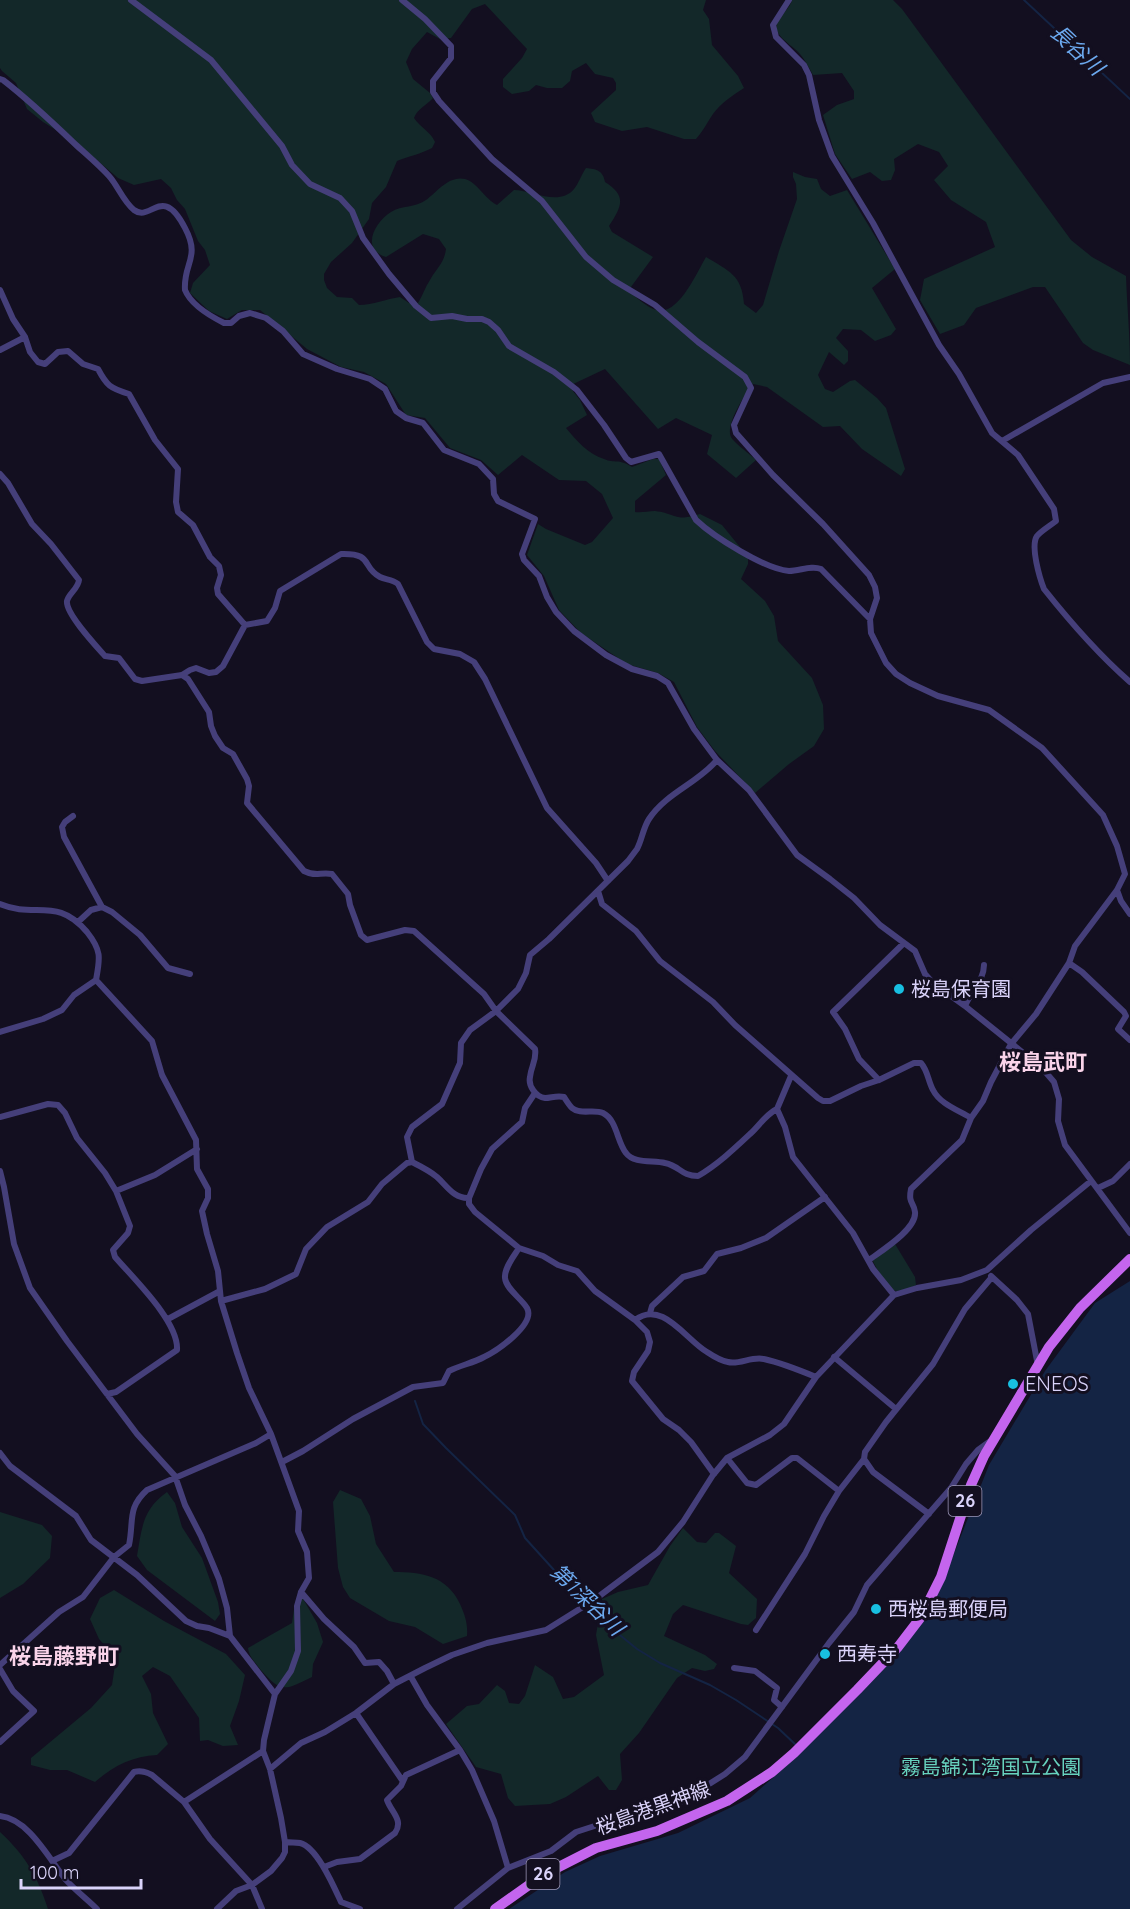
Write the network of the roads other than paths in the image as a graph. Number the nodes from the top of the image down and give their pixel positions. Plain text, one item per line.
1 (131, 0) edge
2 (402, 0) edge
3 (789, 0) edge
4 (0, 80) edge
5 (0, 290) edge
6 (25, 337) junction
7 (0, 350) edge
8 (1130, 377) edge
9 (1002, 441) junction
10 (0, 474) edge
11 (870, 619) junction
12 (245, 626) junction
13 (182, 675) junction
14 (1130, 682) edge
15 (717, 760) junction
16 (73, 816) dead end
17 (1127, 873) edge
18 (608, 881) junction
19 (1117, 890) junction
20 (598, 891) junction
21 (0, 904) edge
22 (102, 907) junction
23 (1130, 914) edge
24 (78, 922) junction
25 (904, 943) junction
26 (1069, 963) junction
27 (984, 965) dead end
28 (190, 974) dead end
29 (96, 980) junction
30 (965, 1006) junction
31 (496, 1011) junction
32 (0, 1032) edge
33 (1130, 1040) edge
34 (1011, 1044) junction
35 (791, 1076) junction
36 (879, 1080) junction
37 (535, 1093) junction
38 (777, 1109) junction
39 (0, 1117) edge
40 (972, 1118) junction
41 (197, 1149) junction
42 (409, 1162) junction
43 (1130, 1164) edge
44 (0, 1172) edge
45 (1092, 1181) junction
46 (2, 1187) edge
47 (1098, 1188) junction
48 (116, 1191) junction
49 (825, 1197) junction
50 (469, 1198) junction
51 (1130, 1233) edge
52 (519, 1248) junction
53 (1130, 1259) edge
54 (868, 1260) junction
55 (987, 1270) junction
56 (992, 1277) junction
57 (220, 1291) junction
58 (894, 1295) junction
59 (221, 1301) junction
60 (650, 1313) junction
61 (168, 1319) junction
62 (635, 1320) junction
63 (834, 1357) junction
64 (1038, 1367) junction
65 (816, 1377) junction
66 (107, 1394) junction
67 (896, 1409) junction
68 (271, 1434) junction
69 (993, 1439) junction
70 (0, 1454) edge
71 (727, 1458) junction
72 (864, 1459) junction
73 (282, 1462) junction
74 (714, 1474) junction
75 (175, 1476) junction
76 (839, 1491) junction
77 (929, 1514) junction
78 (114, 1557) junction
79 (302, 1592) junction
80 (756, 1630) dead end
81 (230, 1636) junction
82 (0, 1665) edge
83 (734, 1668) dead end
84 (0, 1670) edge
85 (411, 1677) junction
86 (394, 1684) junction
87 (275, 1694) junction
88 (782, 1707) junction
89 (356, 1713) junction
90 (0, 1742) edge
91 (460, 1750) junction
92 (263, 1751) junction
93 (270, 1769) junction
94 (402, 1780) junction
95 (184, 1802) junction
96 (0, 1816) edge
97 (285, 1842) junction
98 (52, 1861) junction
99 (324, 1867) junction
100 (508, 1868) junction
101 (252, 1885) junction
102 (97, 1909) edge
103 (216, 1909) edge
104 (262, 1909) edge
105 (360, 1909) edge
106 (457, 1909) edge
107 (495, 1909) edge

1 - 11 street
2 - 11 street
3 - 9 street
4 - 15 street
5 - 6 street
6 - 7 street
6 - 12 street
8 - 9 street
9 - 14 street
10 - 13 street
11 - 17 street
12 - 13 street
12 - 18 street
13 - 31 street
15 - 18 street
15 - 25 street
16 - 22 street
17 - 19 street
18 - 20 street
19 - 23 street
19 - 26 street
20 - 31 street
20 - 35 street
21 - 24 street
22 - 24 street
22 - 28 street
24 - 29 street
25 - 30 street
25 - 36 street
26 - 33 street
26 - 34 street
27 - 30 street
29 - 32 street
29 - 41 street
30 - 34 street
31 - 37 street
31 - 42 street
34 - 40 street
34 - 45 street
35 - 36 street
35 - 38 street
36 - 40 street
37 - 38 street
37 - 50 street
38 - 49 street
39 - 48 street
40 - 54 street
41 - 48 street
41 - 57 street
42 - 50 street
42 - 59 street
43 - 47 street
44 - 46 street
45 - 47 street
45 - 55 street
46 - 66 street
47 - 51 street
48 - 61 street
49 - 54 street
49 - 60 street
50 - 52 street
52 - 62 street
52 - 73 street
53 - 64 main road, 桜島港黒神線 / 26
54 - 58 street
55 - 56 street
55 - 58 street
56 - 64 street
56 - 67 street
57 - 59 street
57 - 61 street
58 - 63 street
59 - 68 street
60 - 62 street
60 - 65 street
61 - 66 street
62 - 74 street
63 - 65 street
63 - 67 street
64 - 69 main road, 桜島港黒神線 / 26
65 - 71 street
66 - 75 street
67 - 72 street
68 - 73 street
68 - 75 street
69 - 77 street
69 - 107 main road, 桜島港黒神線 / 26
70 - 78 street
71 - 74 street
71 - 76 street
72 - 76 street
72 - 77 street
73 - 79 street
74 - 85 street
75 - 78 street
75 - 81 street
76 - 80 street
77 - 88 street
78 - 81 street
78 - 82 street
79 - 86 street
79 - 87 street
81 - 87 street
83 - 88 street
84 - 90 street
85 - 86 street
85 - 91 street
86 - 89 street
87 - 92 street
88 - 100 street
89 - 93 street
89 - 94 street
91 - 94 street
91 - 100 street
92 - 93 street
92 - 95 street
93 - 97 street
94 - 99 street
95 - 98 street
95 - 101 street
96 - 98 street
97 - 99 street
97 - 101 street
98 - 102 street
99 - 105 street
100 - 106 street
101 - 103 street
101 - 104 street

